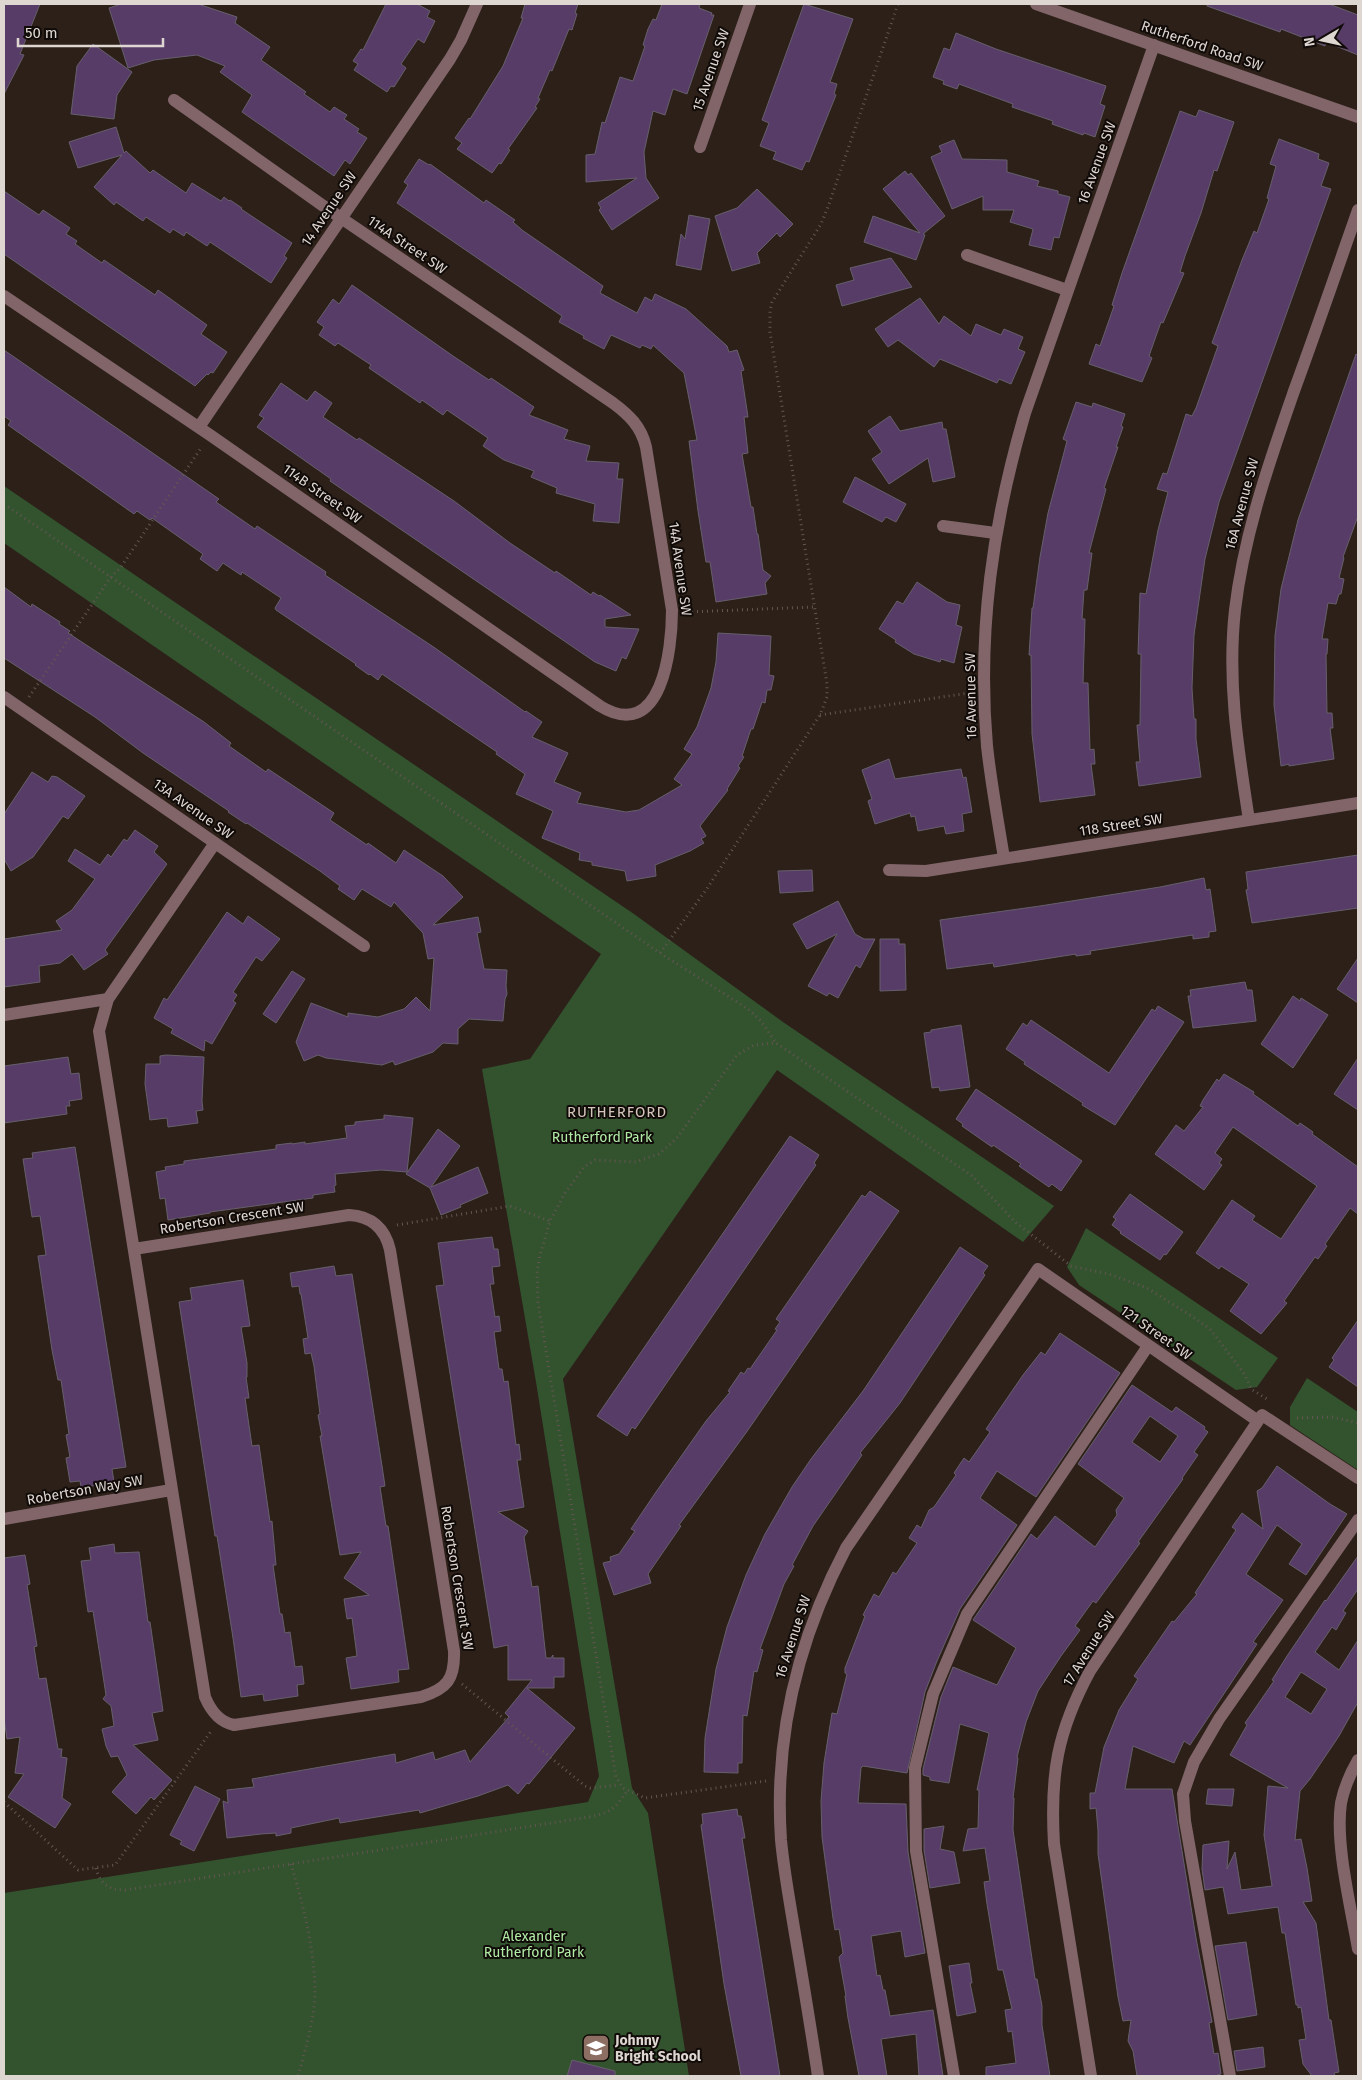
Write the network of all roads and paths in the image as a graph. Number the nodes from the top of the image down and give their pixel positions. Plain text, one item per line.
1 (476, 4) edge
2 (750, 4) edge
3 (898, 4) edge
4 (1036, 4) edge
5 (1154, 45) junction
6 (174, 100) dead end
7 (1358, 117) edge
8 (700, 147) dead end
9 (1358, 210) edge
10 (341, 218) junction
11 (967, 255) dead end
12 (1067, 290) junction
13 (4, 296) edge
14 (624, 412) joint
15 (199, 427) junction
16 (210, 435) junction
17 (4, 504) edge
18 (943, 526) dead end
19 (995, 533) junction
20 (110, 578) junction
21 (814, 607) junction
22 (672, 610) junction
23 (984, 691) junction
24 (4, 697) edge
25 (21, 709) junction
26 (622, 715) joint
27 (820, 715) junction
28 (1358, 803) edge
29 (1249, 820) junction
30 (215, 843) junction
31 (1004, 858) junction
32 (889, 870) dead end
33 (364, 946) dead end
34 (660, 953) junction
35 (108, 999) junction
36 (4, 1015) edge
37 (776, 1043) junction
38 (550, 1221) junction
39 (380, 1228) junction
40 (134, 1249) junction
41 (1038, 1269) joint
42 (1148, 1346) junction
43 (1251, 1389) dead end
44 (1293, 1417) dead end
45 (1260, 1418) junction
46 (1358, 1423) edge
47 (1358, 1478) edge
48 (172, 1490) junction
49 (4, 1519) edge
50 (1358, 1520) edge
51 (452, 1676) junction
52 (220, 1719) junction
53 (1358, 1760) edge
54 (767, 1781) dead end
55 (619, 1785) junction
56 (627, 1791) junction
57 (4, 1802) edge
58 (291, 1864) junction
59 (96, 1868) junction
60 (1358, 1949) edge
61 (298, 2076) edge
62 (818, 2076) edge
63 (954, 2076) edge
64 (1092, 2076) edge
65 (1230, 2076) edge

1 - 10 street, 14 Avenue SW
2 - 8 street, 15 Avenue SW
3 - 21 path
4 - 5 street, Rutherford Road SW
5 - 7 street, Rutherford Road SW
5 - 12 street, 16 Avenue SW
6 - 10 street, 114A Street SW
9 - 29 street, 16A Avenue SW
10 - 14 street, 114A Street SW
10 - 15 street, 14 Avenue SW
11 - 12 street
12 - 19 street, 16 Avenue SW
13 - 15 street, 114B Street SW
14 - 22 street, 14A Avenue SW
15 - 16 street, 114B Street SW
16 - 20 path
16 - 26 street, 114B Street SW
17 - 20 path
18 - 19 street
19 - 23 street, 16 Avenue SW
20 - 25 path
20 - 34 path
21 - 22 path
21 - 27 path
22 - 26 street, 14A Avenue SW
23 - 27 path
23 - 31 street, 16 Avenue SW
24 - 25 street, 13A Avenue SW
25 - 30 street, 13A Avenue SW
27 - 34 path
28 - 29 street, 118 Street SW
29 - 31 street, 118 Street SW
30 - 33 street, 13A Avenue SW
30 - 35 street
31 - 32 street, 118 Street SW
34 - 37 path
35 - 36 street
35 - 40 street
37 - 38 path
37 - 43 path
38 - 39 path
38 - 55 path
39 - 40 street, Robertson Crescent SW
39 - 51 street, Robertson Crescent SW
40 - 48 street
41 - 42 street, 121 Street SW
41 - 62 street, 16 Avenue SW
42 - 45 street, 121 Street SW
42 - 63 street
44 - 46 path
45 - 47 street, 121 Street SW
45 - 64 street, 17 Avenue SW
48 - 49 street, Robertson Way SW
48 - 52 street
50 - 65 street
51 - 52 street
51 - 55 path
52 - 59 path
53 - 60 street
54 - 56 path
55 - 56 path
56 - 58 path
57 - 59 path
58 - 59 path
58 - 61 path

